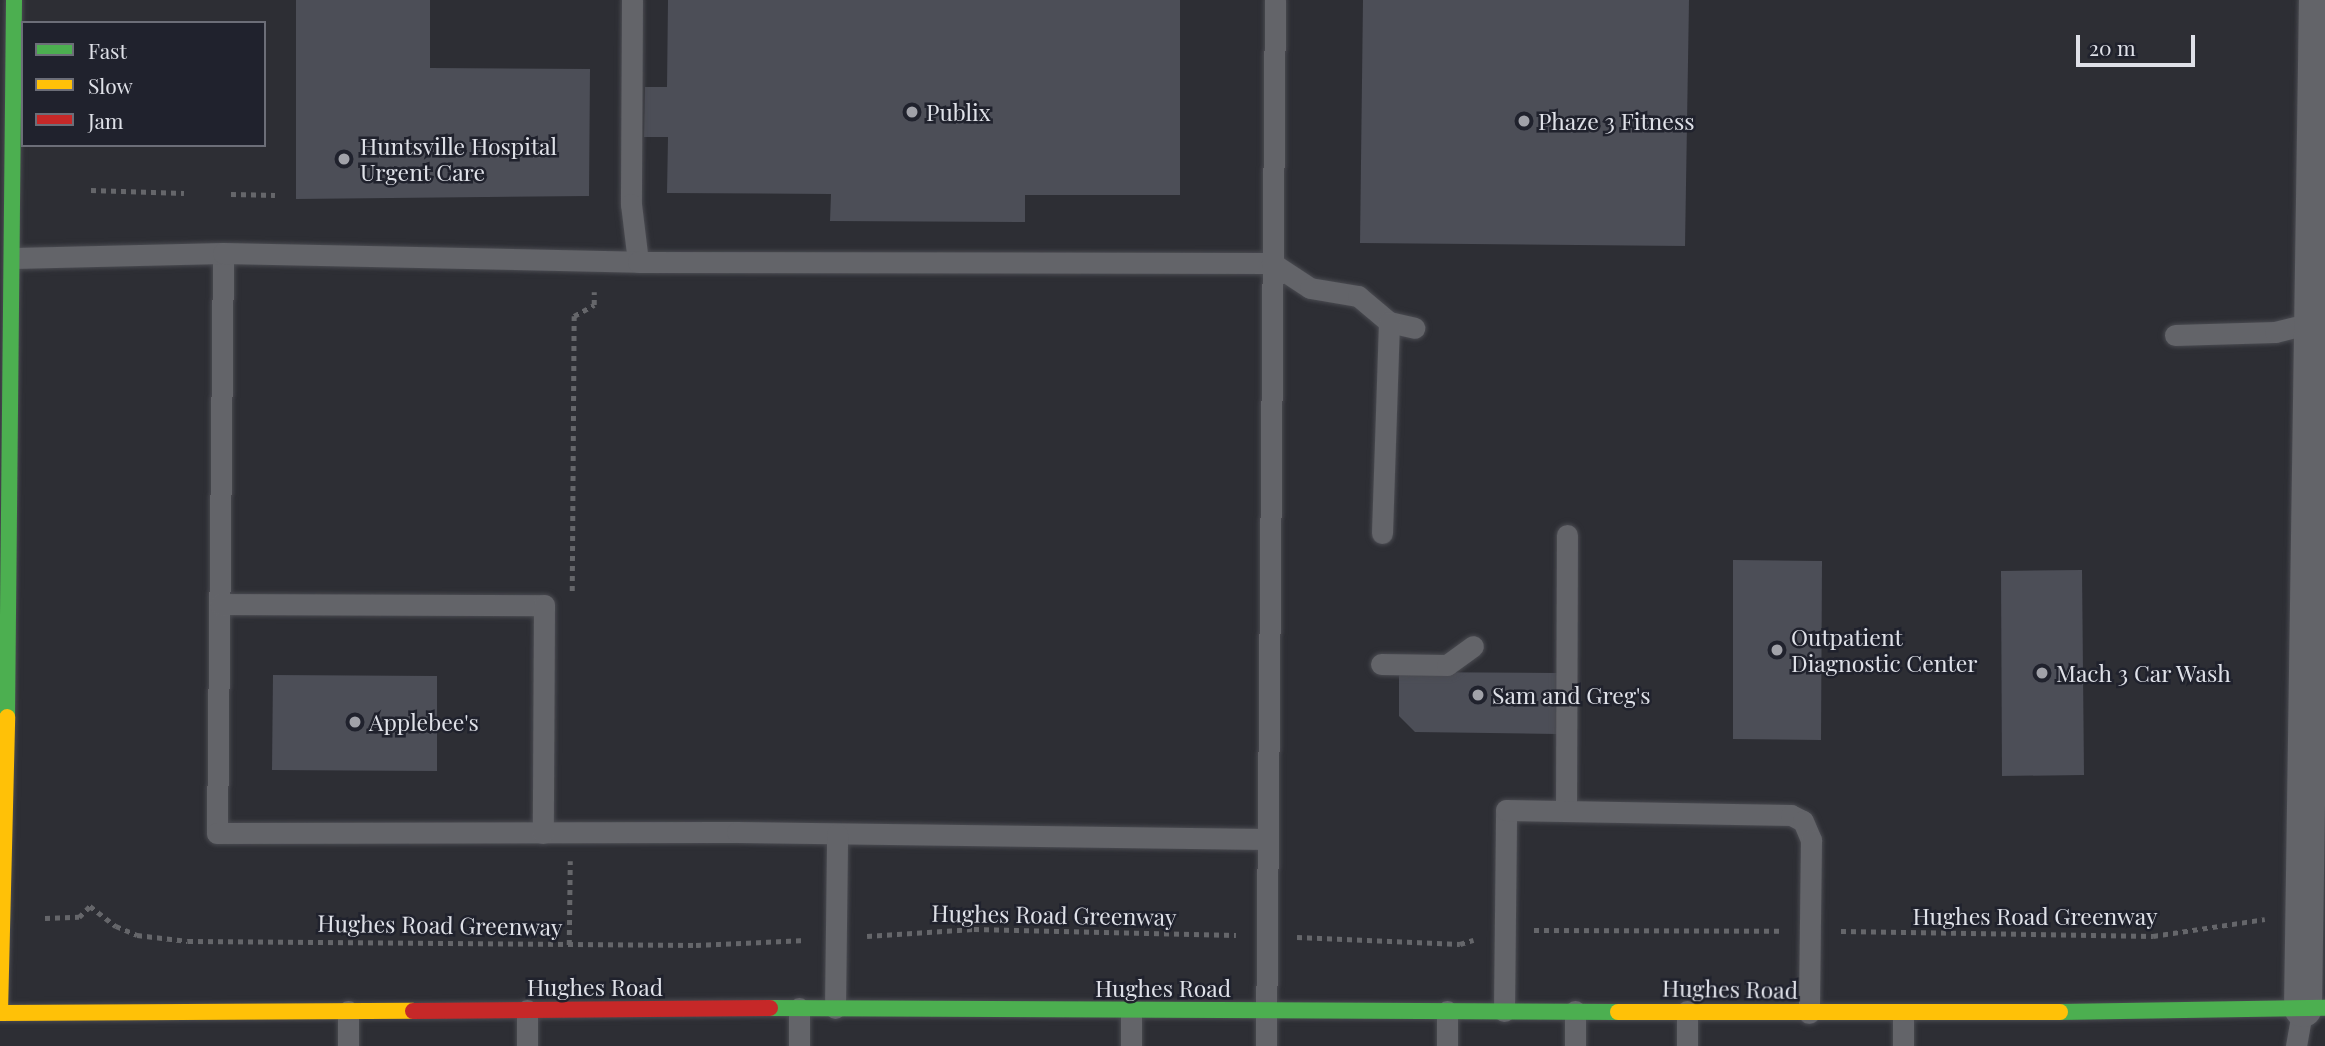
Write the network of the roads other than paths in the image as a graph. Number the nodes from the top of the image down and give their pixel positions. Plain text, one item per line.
1 (14, 0) edge
2 (632, 0) edge
3 (1275, 0) edge
4 (2318, 0) edge
5 (2321, 87) edge
6 (6, 172) edge
7 (223, 253) junction
8 (14, 258) junction
9 (638, 262) junction
10 (1272, 263) junction
11 (2319, 321) edge
12 (1389, 322) junction
13 (1414, 328) dead end
14 (2175, 335) dead end
15 (6, 398) edge
16 (1382, 533) dead end
17 (1567, 535) dead end
18 (220, 604) junction
19 (1473, 646) dead end
20 (1381, 664) dead end
21 (1566, 811) junction
22 (543, 833) junction
23 (837, 834) junction
24 (1268, 839) junction
25 (799, 1008) junction
26 (835, 1008) junction
27 (2314, 1008) edge
28 (527, 1010) junction
29 (1130, 1010) junction
30 (348, 1011) junction
31 (1265, 1011) junction
32 (1447, 1011) junction
33 (1504, 1011) junction
34 (1575, 1011) junction
35 (1687, 1011) junction
36 (0, 1012) edge
37 (1809, 1013) junction
38 (1903, 1014) junction
39 (348, 1046) edge
40 (527, 1046) edge
41 (799, 1046) edge
42 (1131, 1046) edge
43 (1266, 1046) edge
44 (1447, 1046) edge
45 (1575, 1046) edge
46 (1686, 1046) edge
47 (1903, 1046) edge
48 (2296, 1046) edge

1 - 6 main road
2 - 9 lane
3 - 10 lane
4 - 5 street
5 - 11 street
6 - 8 main road
7 - 8 lane
7 - 9 lane
7 - 18 lane
8 - 15 main road
9 - 10 lane
10 - 12 lane
10 - 24 lane
11 - 14 lane
11 - 27 street
12 - 13 lane
12 - 16 lane
15 - 36 main road
17 - 21 lane
18 - 22 lane
18 - 22 lane
19 - 20 lane
21 - 33 lane
21 - 37 lane
22 - 23 lane
23 - 24 lane
23 - 26 lane
24 - 31 lane
25 - 26 main road, Hughes Road
25 - 28 main road, Hughes Road
25 - 41 lane
26 - 29 main road, Hughes Road
27 - 38 main road, Hughes Road
27 - 48 lane
28 - 30 main road, Hughes Road
28 - 40 lane
29 - 31 main road, Hughes Road
29 - 42 lane
30 - 36 main road, Hughes Road
30 - 39 lane
31 - 32 main road, Hughes Road
31 - 43 lane
32 - 33 main road, Hughes Road
32 - 44 lane
33 - 34 main road, Hughes Road
34 - 35 main road, Hughes Road
34 - 45 lane
35 - 37 main road, Hughes Road
35 - 46 lane
37 - 38 main road, Hughes Road
38 - 47 lane

